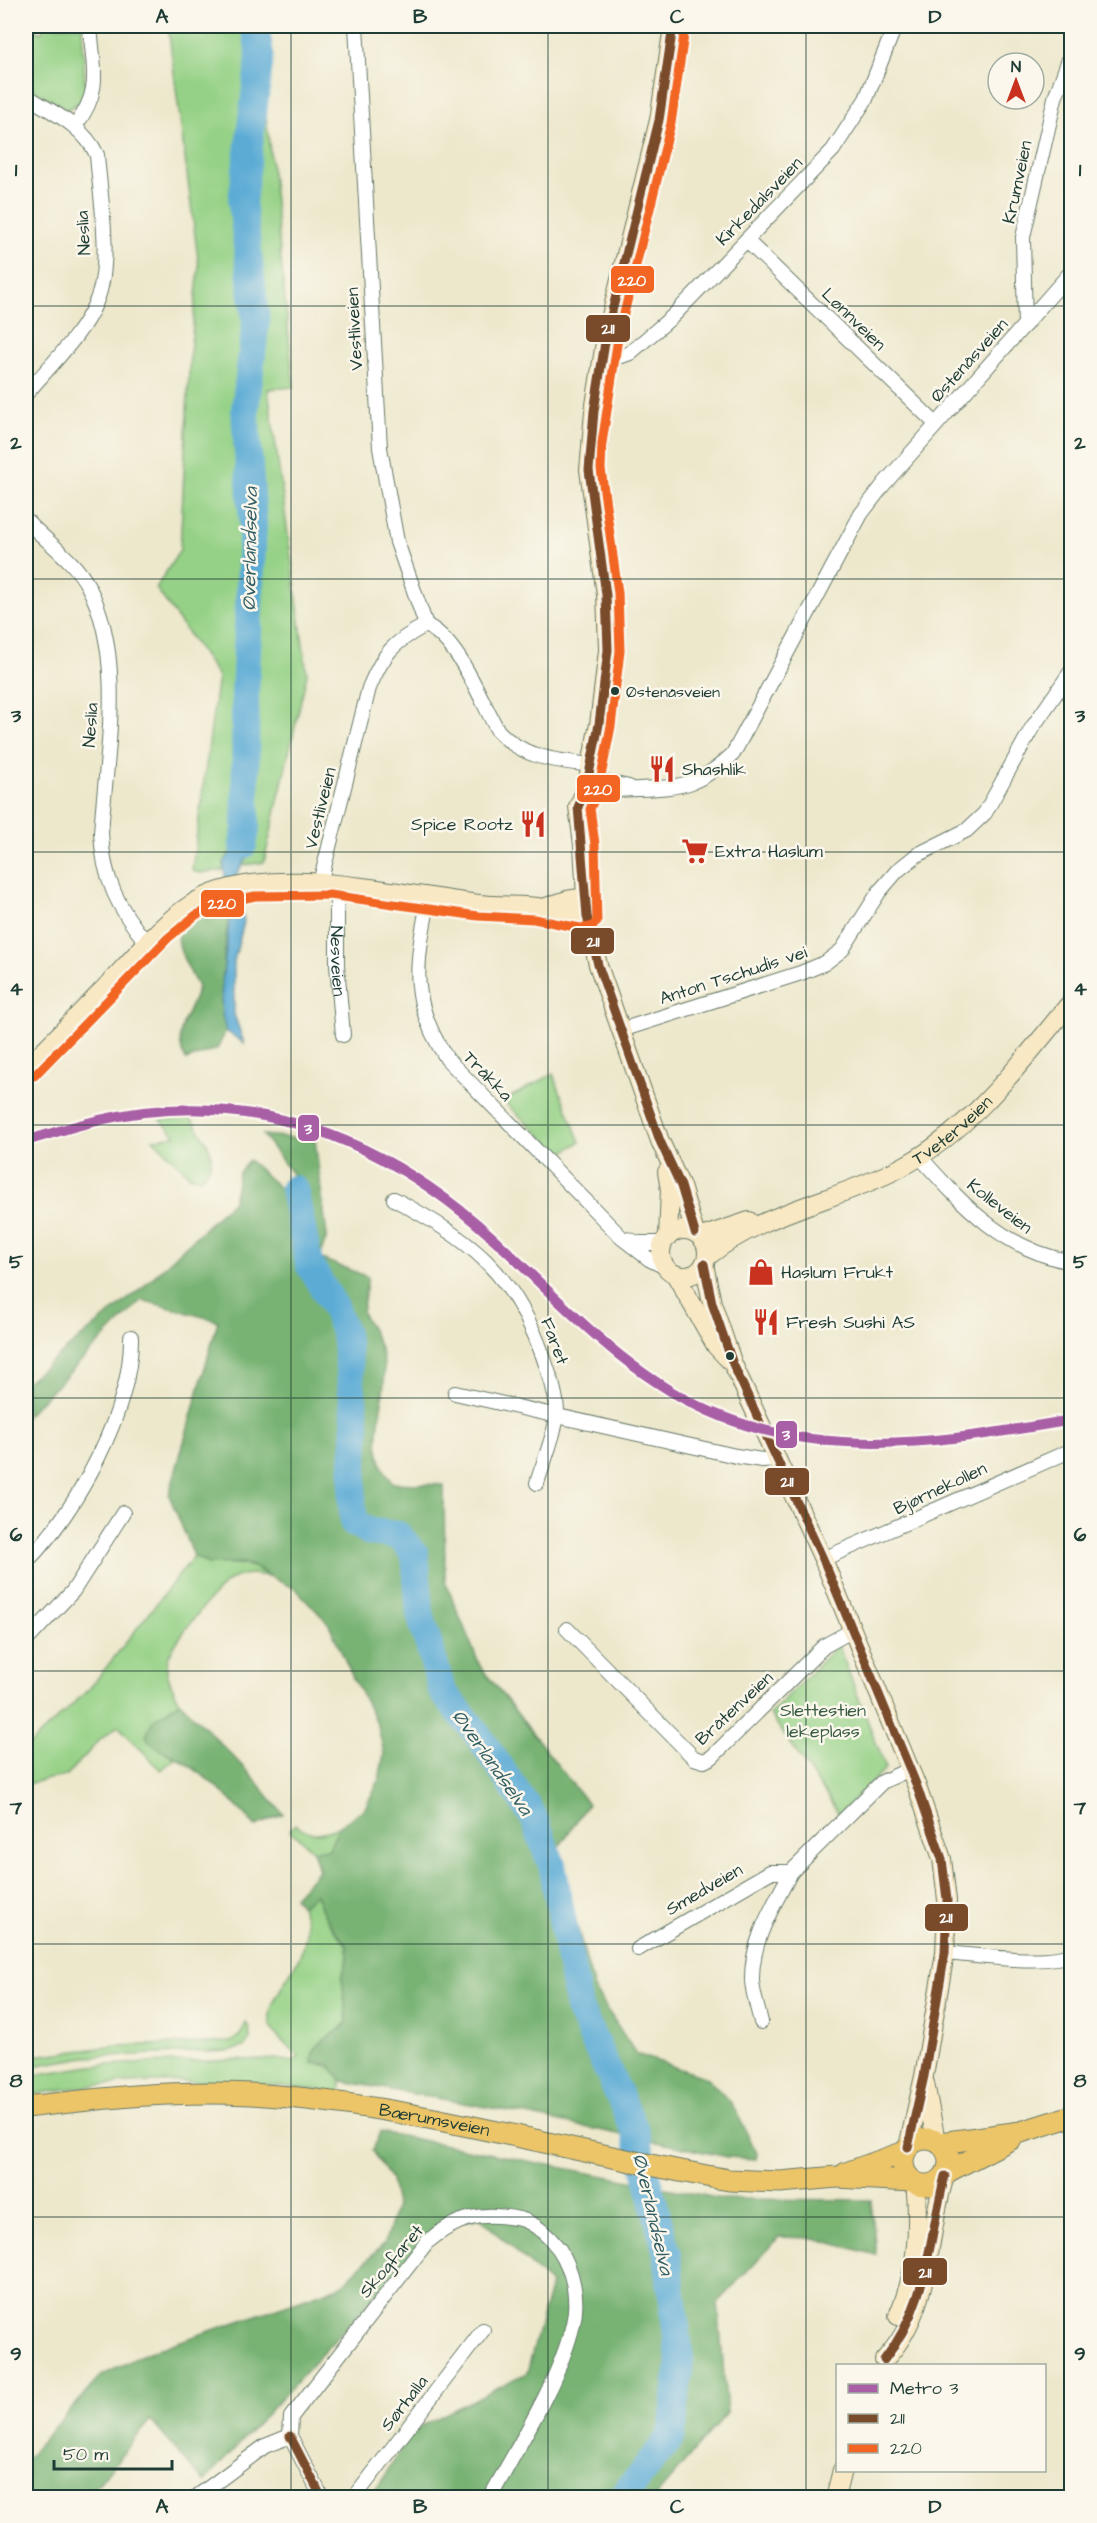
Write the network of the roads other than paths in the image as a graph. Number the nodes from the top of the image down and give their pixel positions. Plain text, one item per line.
1 (90, 26) edge
2 (356, 26) edge
3 (673, 26) edge
4 (895, 26) edge
5 (1071, 51) edge
6 (26, 96) edge
7 (75, 126) junction
8 (746, 240) junction
9 (1071, 272) edge
10 (1025, 325) junction
11 (602, 356) junction
12 (26, 394) edge
13 (936, 424) junction
14 (27, 523) edge
15 (426, 625) junction
16 (1071, 670) edge
17 (588, 777) junction
18 (328, 885) junction
19 (429, 897) junction
20 (586, 897) junction
21 (543, 908) junction
22 (587, 916) junction
23 (147, 943) junction
24 (1071, 1001) edge
25 (621, 1030) junction
26 (343, 1035) dead end
27 (26, 1068) edge
28 (660, 1141) junction
29 (920, 1157) junction
30 (394, 1199) dead end
31 (795, 1209) junction
32 (698, 1235) junction
33 (622, 1238) junction
34 (666, 1240) junction
35 (706, 1261) junction
36 (1071, 1262) edge
37 (671, 1271) junction
38 (131, 1336) dead end
39 (733, 1364) junction
40 (455, 1393) dead end
41 (557, 1415) junction
42 (1071, 1450) edge
43 (777, 1459) junction
44 (537, 1483) dead end
45 (123, 1513) dead end
46 (823, 1559) junction
47 (26, 1562) edge
48 (567, 1629) dead end
49 (853, 1630) junction
50 (26, 1641) edge
51 (910, 1769) junction
52 (790, 1872) junction
53 (638, 1949) dead end
54 (945, 1953) junction
55 (1071, 1954) edge
56 (761, 2022) dead end
57 (924, 2076) junction
58 (26, 2107) edge
59 (1071, 2116) edge
60 (1021, 2132) junction
61 (938, 2142) junction
62 (906, 2149) junction
63 (946, 2174) junction
64 (837, 2177) junction
65 (913, 2181) junction
66 (483, 2331) dead end
67 (882, 2363) edge
68 (290, 2436) junction
69 (842, 2472) edge
70 (195, 2498) edge
71 (322, 2498) edge
72 (354, 2498) edge
73 (490, 2498) edge
74 (835, 2498) edge

1 - 7 street
2 - 15 street, Vestliveien
3 - 11 main road
4 - 8 street, Kirkedalsveien
5 - 10 street, Krumveien
6 - 7 street, Neslia
7 - 12 street, Neslia
8 - 11 street, Kirkedalsveien
8 - 13 street, Lønnveien
9 - 10 street, Østenåsveien
10 - 13 street, Østenåsveien
11 - 17 main road
13 - 17 street, Østenåsveien
14 - 23 street, Neslia
15 - 17 street
15 - 18 street, Vestliveien
16 - 25 street, Anton Tschudis vei
17 - 20 main road
18 - 19 main road
18 - 23 main road
18 - 26 street, Nesveien
19 - 21 main road
19 - 33 street, Tråkka
20 - 21 main road
20 - 22 main road
21 - 22 main road
22 - 25 main road
23 - 27 main road
24 - 29 main road, Tveterveien
25 - 28 main road
28 - 32 main road
28 - 34 main road
29 - 31 main road, Tveterveien
29 - 36 street, Kolleveien
30 - 41 street, Faret
31 - 32 main road, Tveterveien
31 - 35 main road, Tveterveien
32 - 34 main road
32 - 35 main road
33 - 34 street
33 - 37 street, Tråkka
34 - 37 main road
35 - 37 main road
35 - 39 main road
37 - 39 main road
38 - 47 street
39 - 43 main road
40 - 41 street
41 - 43 street
41 - 44 street, Faret
42 - 46 street, Bjørnekollen
43 - 46 main road
45 - 50 street
46 - 49 main road
48 - 49 street, Bråtenveien
49 - 51 main road
51 - 52 street
51 - 54 main road
52 - 53 street, Smedveien
52 - 56 street
54 - 55 street
54 - 57 main road
57 - 61 main road
57 - 62 main road
58 - 64 main road, Bærumsveien
59 - 60 main road
60 - 61 main road
60 - 63 main road
61 - 62 main road
61 - 63 main road
62 - 64 main road, Bærumsveien
62 - 65 main road
63 - 65 main road
63 - 67 main road
64 - 65 main road, Bærumsveien
65 - 67 main road
66 - 72 street, Sørhalla
68 - 70 street
68 - 71 street
68 - 73 street, Skogfaret
69 - 74 main road

